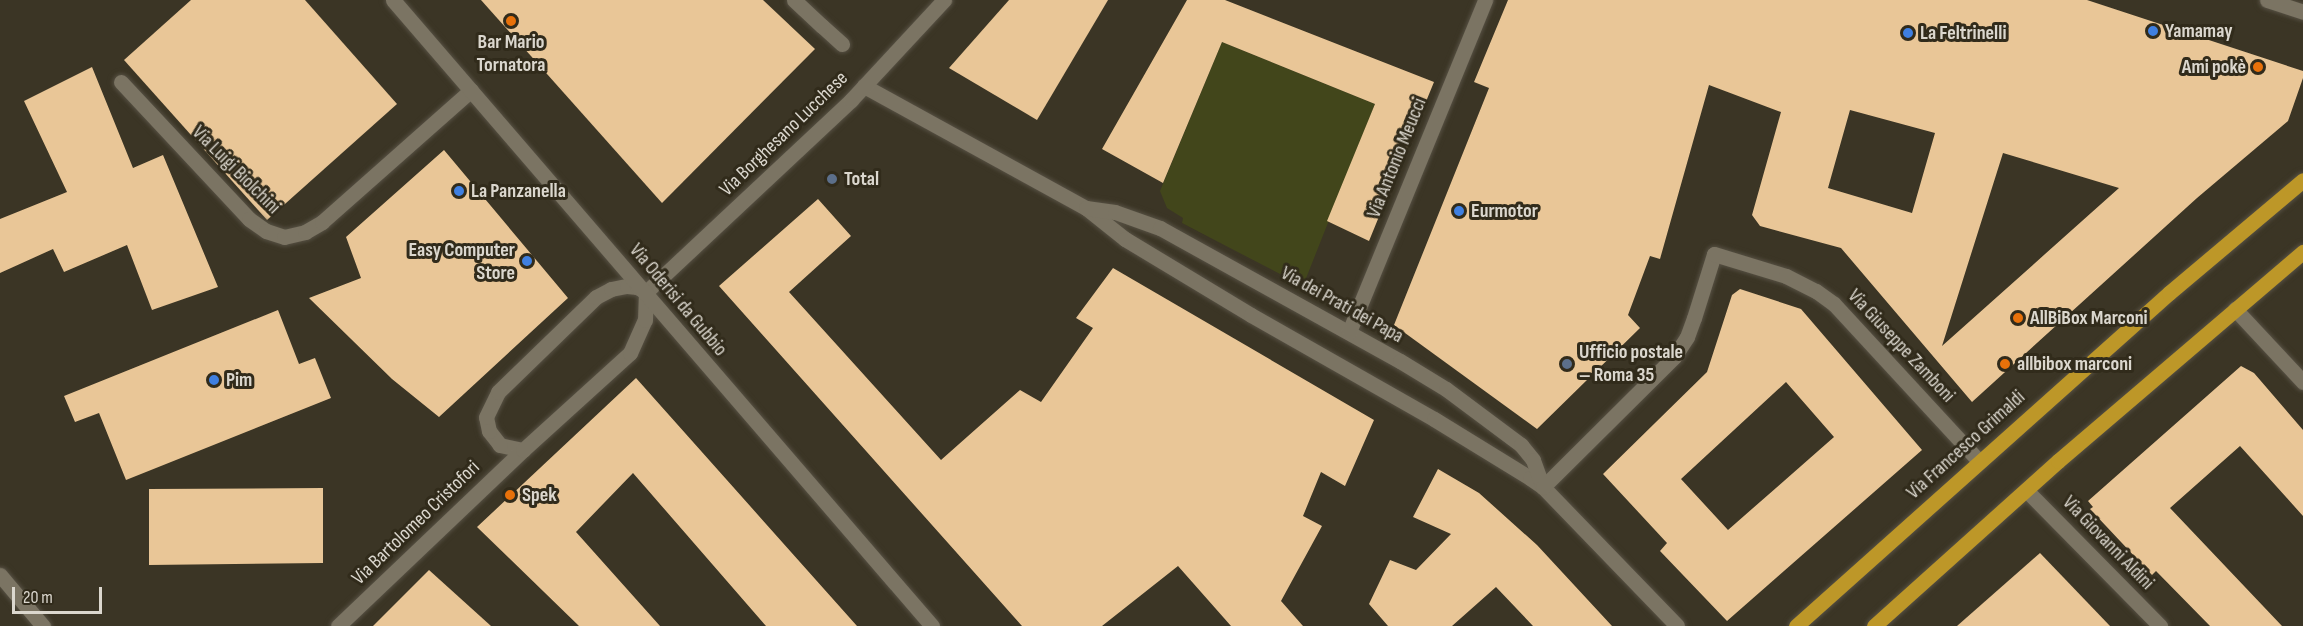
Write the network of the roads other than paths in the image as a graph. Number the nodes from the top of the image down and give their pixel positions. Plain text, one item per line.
1 (393, 0) edge
2 (794, 0) edge
3 (944, 0) edge
4 (1485, 0) edge
5 (2267, 0) edge
6 (2303, 12) edge
7 (842, 44) dead end
8 (121, 82) dead end
9 (864, 86) junction
10 (471, 90) junction
11 (2303, 180) edge
12 (1086, 208) junction
13 (2303, 252) edge
14 (646, 292) junction
15 (2235, 309) junction
16 (1349, 332) junction
17 (2303, 382) edge
18 (523, 450) junction
19 (1979, 461) junction
20 (1543, 487) junction
21 (2026, 490) junction
22 (0, 575) edge
23 (43, 626) edge
24 (338, 626) edge
25 (932, 626) edge
26 (1677, 626) edge
27 (1796, 626) edge
28 (1874, 626) edge
29 (2160, 626) edge

1 - 10 street, Via Oderisi da Gubbio
2 - 7 street
3 - 9 street, Via Borghesano Lucchese
4 - 16 street, Via Antonio Meucci
5 - 6 street
8 - 10 street, Via Luigi Biolchini
9 - 12 street, Via dei Prati dei Papa
9 - 14 street, Via Borghesano Lucchese
10 - 14 street, Via Oderisi da Gubbio
11 - 19 main road, Via Francesco Grimaldi
12 - 16 street, Via dei Prati dei Papa
12 - 20 street, Via dei Prati dei Papa
13 - 15 main road
14 - 18 street, Via Bartolomeo Cristofori
14 - 18 street
14 - 25 street, Via Oderisi da Gubbio
15 - 17 street
15 - 21 main road
16 - 20 street, Via dei Prati dei Papa
18 - 24 street, Via Bartolomeo Cristofori
19 - 20 street, Via Giuseppe Zamboni
19 - 27 main road, Via Francesco Grimaldi
20 - 26 street, Via dei Prati dei Papa
21 - 28 main road
21 - 29 street, Via Giovanni Aldini
22 - 23 street

